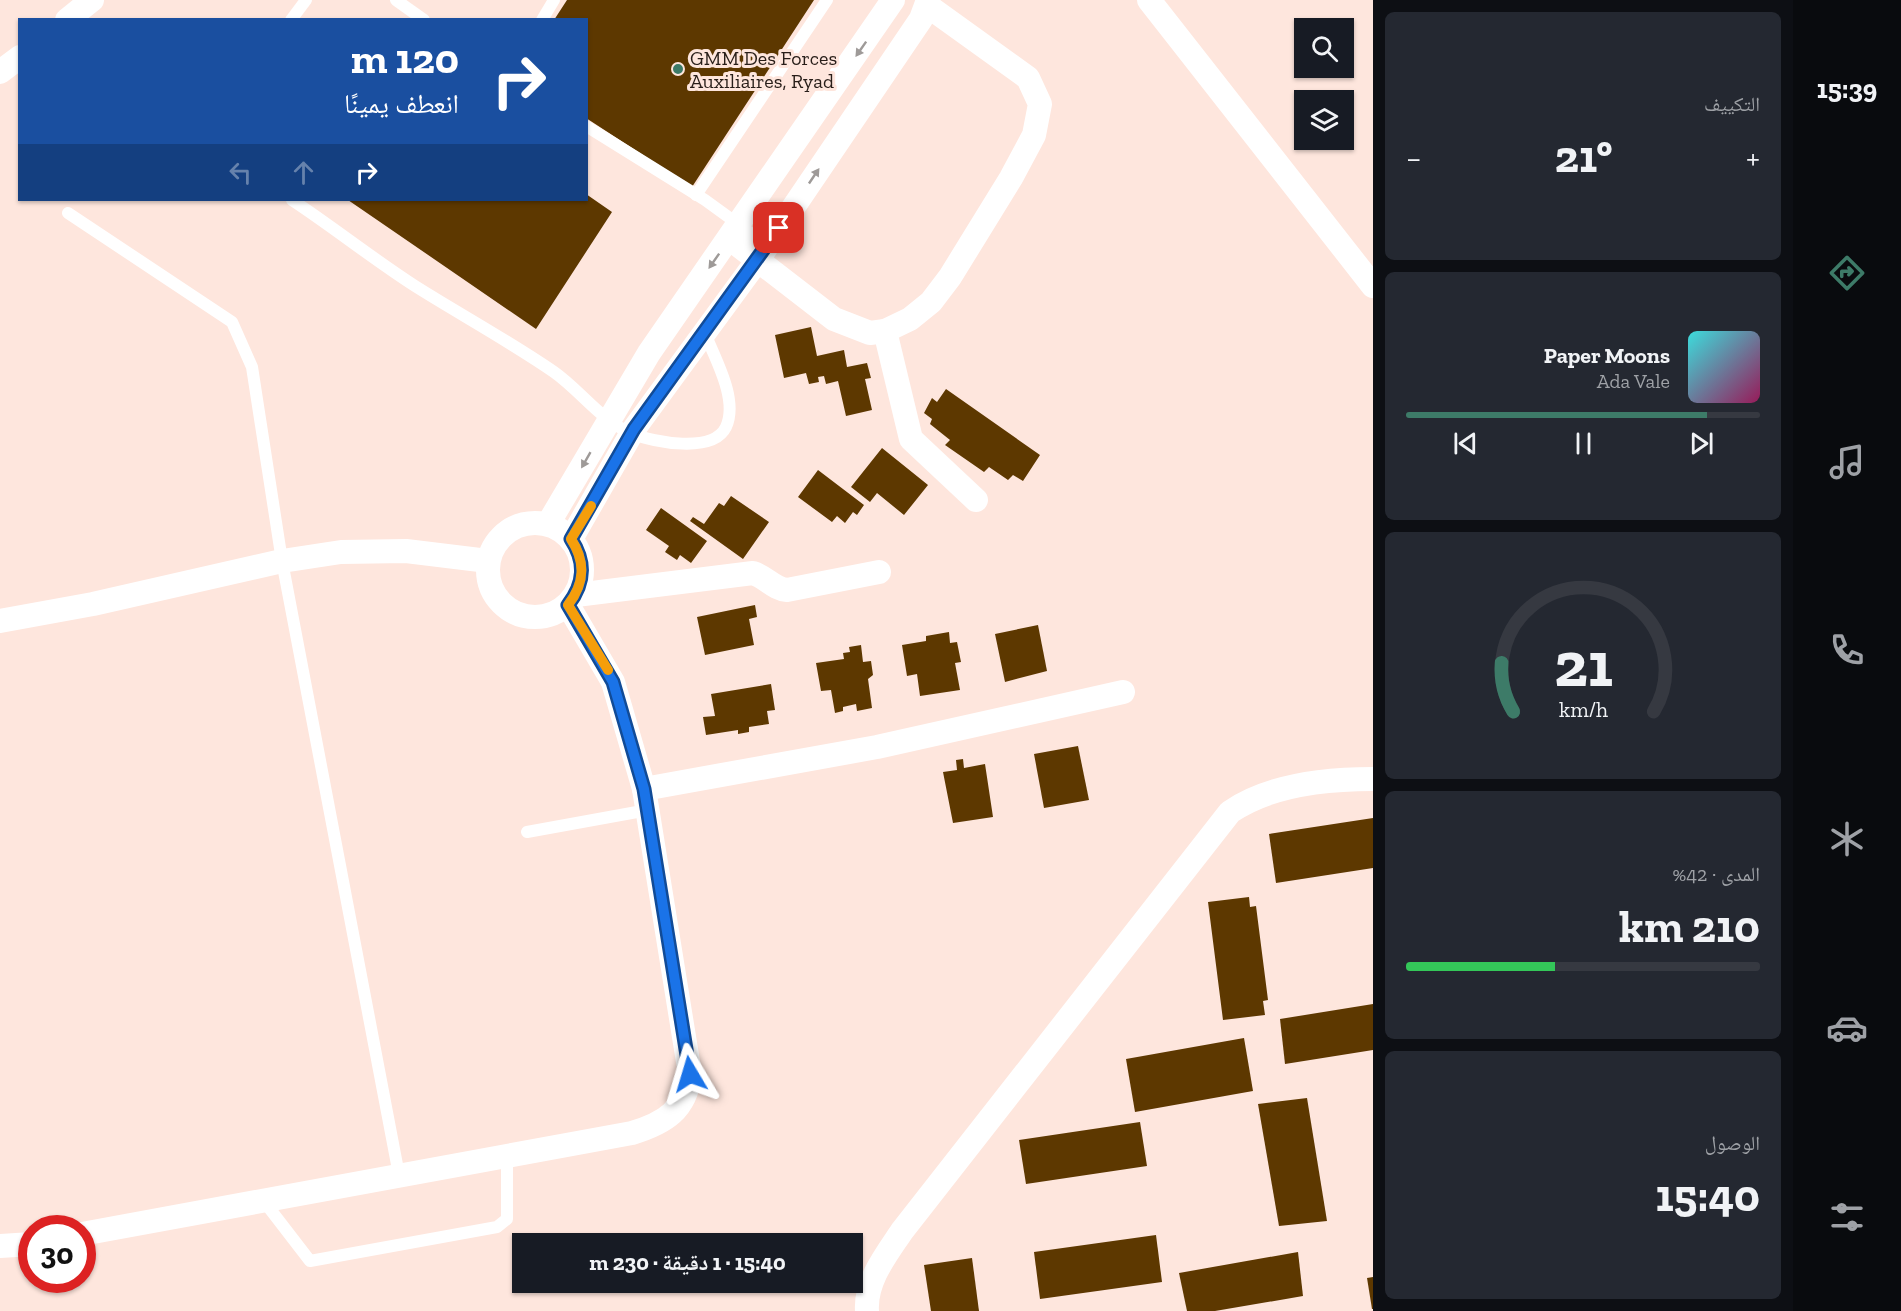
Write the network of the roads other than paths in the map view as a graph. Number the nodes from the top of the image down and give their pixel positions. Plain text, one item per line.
1 (92, 0) edge
2 (306, 0) edge
3 (396, 0) edge
4 (554, 0) edge
5 (827, 0) edge
6 (893, 0) edge
7 (928, 3) edge
8 (1157, 3) edge
9 (70, 18) edge
10 (292, 18) edge
11 (421, 18) edge
12 (543, 18) edge
13 (18, 58) edge
14 (0, 72) edge
15 (588, 127) edge
16 (696, 195) junction
17 (293, 201) edge
18 (68, 213) dead end
19 (734, 231) junction
20 (762, 253) junction
21 (1373, 286) edge
22 (704, 330) junction
23 (885, 331) junction
24 (609, 420) junction
25 (631, 434) junction
26 (976, 500) dead end
27 (548, 524) junction
28 (571, 539) junction
29 (282, 561) junction
30 (488, 561) junction
31 (879, 572) dead end
32 (572, 600) junction
33 (0, 621) edge
34 (1123, 692) dead end
35 (1373, 779) edge
36 (646, 800) junction
37 (527, 832) dead end
38 (507, 1155) junction
39 (399, 1174) junction
40 (263, 1200) junction
41 (96, 1231) edge
42 (18, 1245) edge
43 (0, 1246) edge
44 (867, 1311) edge

1 - 9 street
2 - 10 lane
3 - 11 lane
4 - 12 lane
5 - 16 lane
6 -> 19 street
20 -> 7 street
7 - 23 street
8 - 21 street
13 - 14 street
15 - 16 lane
16 - 19 lane
17 - 24 lane
18 - 29 lane
19 - 20 street
19 -> 24 street
20 - 22 street
20 - 23 street
22 - 25 street
22 - 25 lane
23 - 26 street
24 - 25 lane
24 -> 27 street
25 - 28 street
27 - 28 street
27 - 30 street
28 - 32 street
29 - 30 street
29 - 33 street
29 - 39 lane
30 - 32 street
31 - 32 street
32 - 36 street
34 - 36 street
35 - 44 street
36 - 37 lane
36 - 38 street
38 - 39 street
38 - 40 lane
39 - 40 street
40 - 41 street
42 - 43 street

